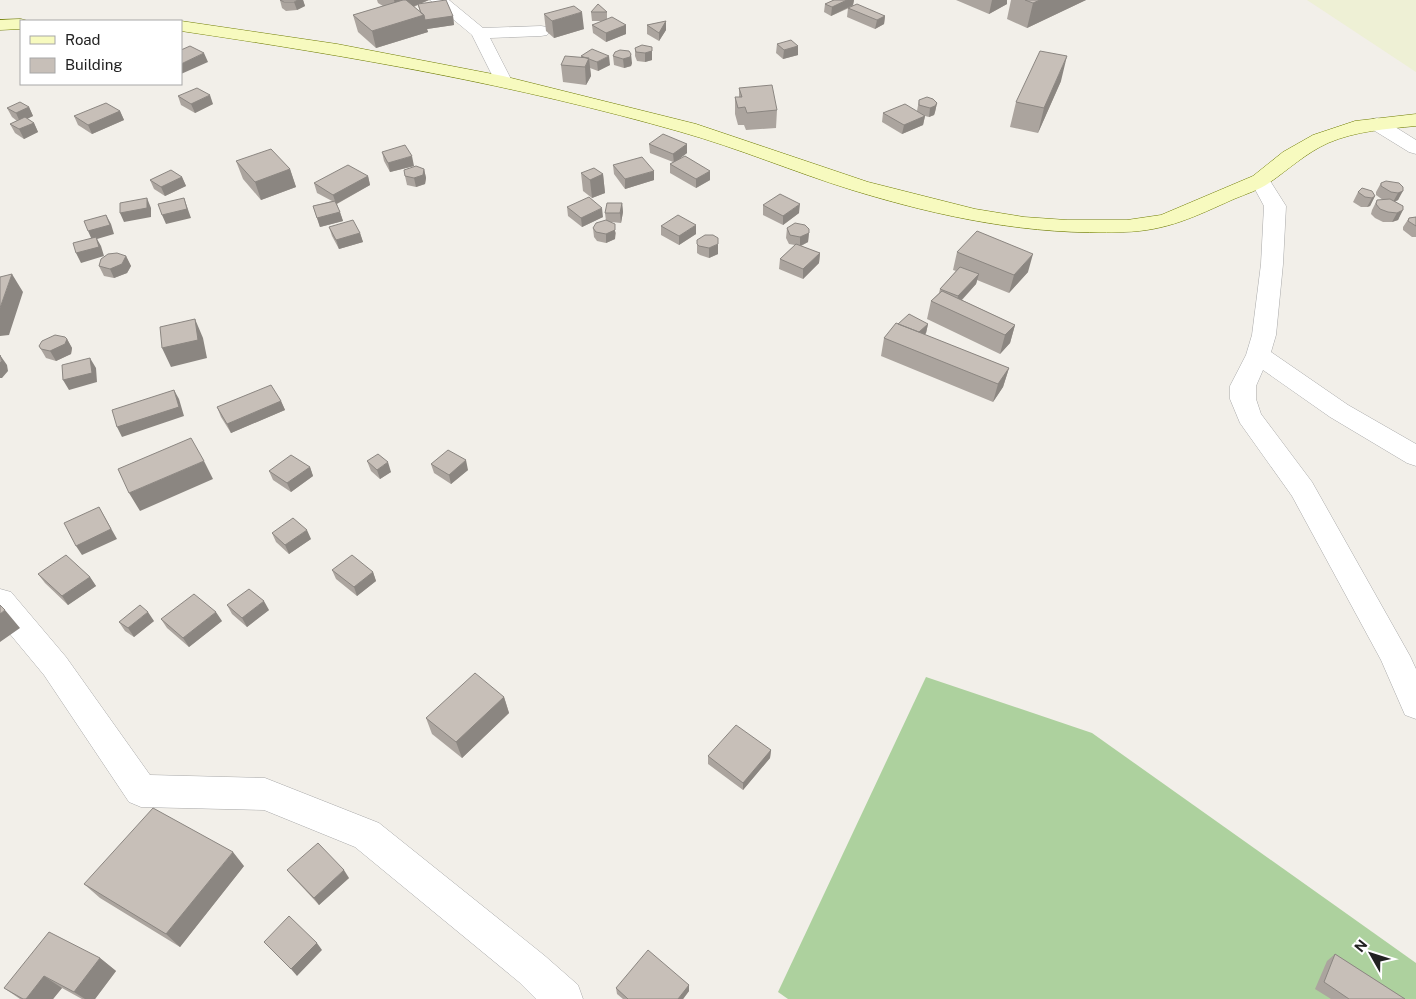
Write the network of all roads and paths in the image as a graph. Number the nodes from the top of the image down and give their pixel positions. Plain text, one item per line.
1 (438, 0) edge
2 (20, 24) edge
3 (0, 25) edge
4 (182, 26) edge
5 (541, 30) dead end
6 (479, 33) junction
7 (503, 81) junction
8 (1416, 120) edge
9 (1377, 124) junction
10 (1416, 148) edge
11 (1260, 180) junction
12 (1258, 355) junction
13 (1416, 456) edge
14 (0, 601) edge
15 (1416, 705) edge
16 (564, 999) edge

1 - 6 street
2 - 3 street
4 - 7 street
5 - 6 street
6 - 7 street
7 - 11 street
8 - 9 street
9 - 10 street
9 - 11 street
11 - 12 street
12 - 13 street
12 - 15 street
14 - 16 street

